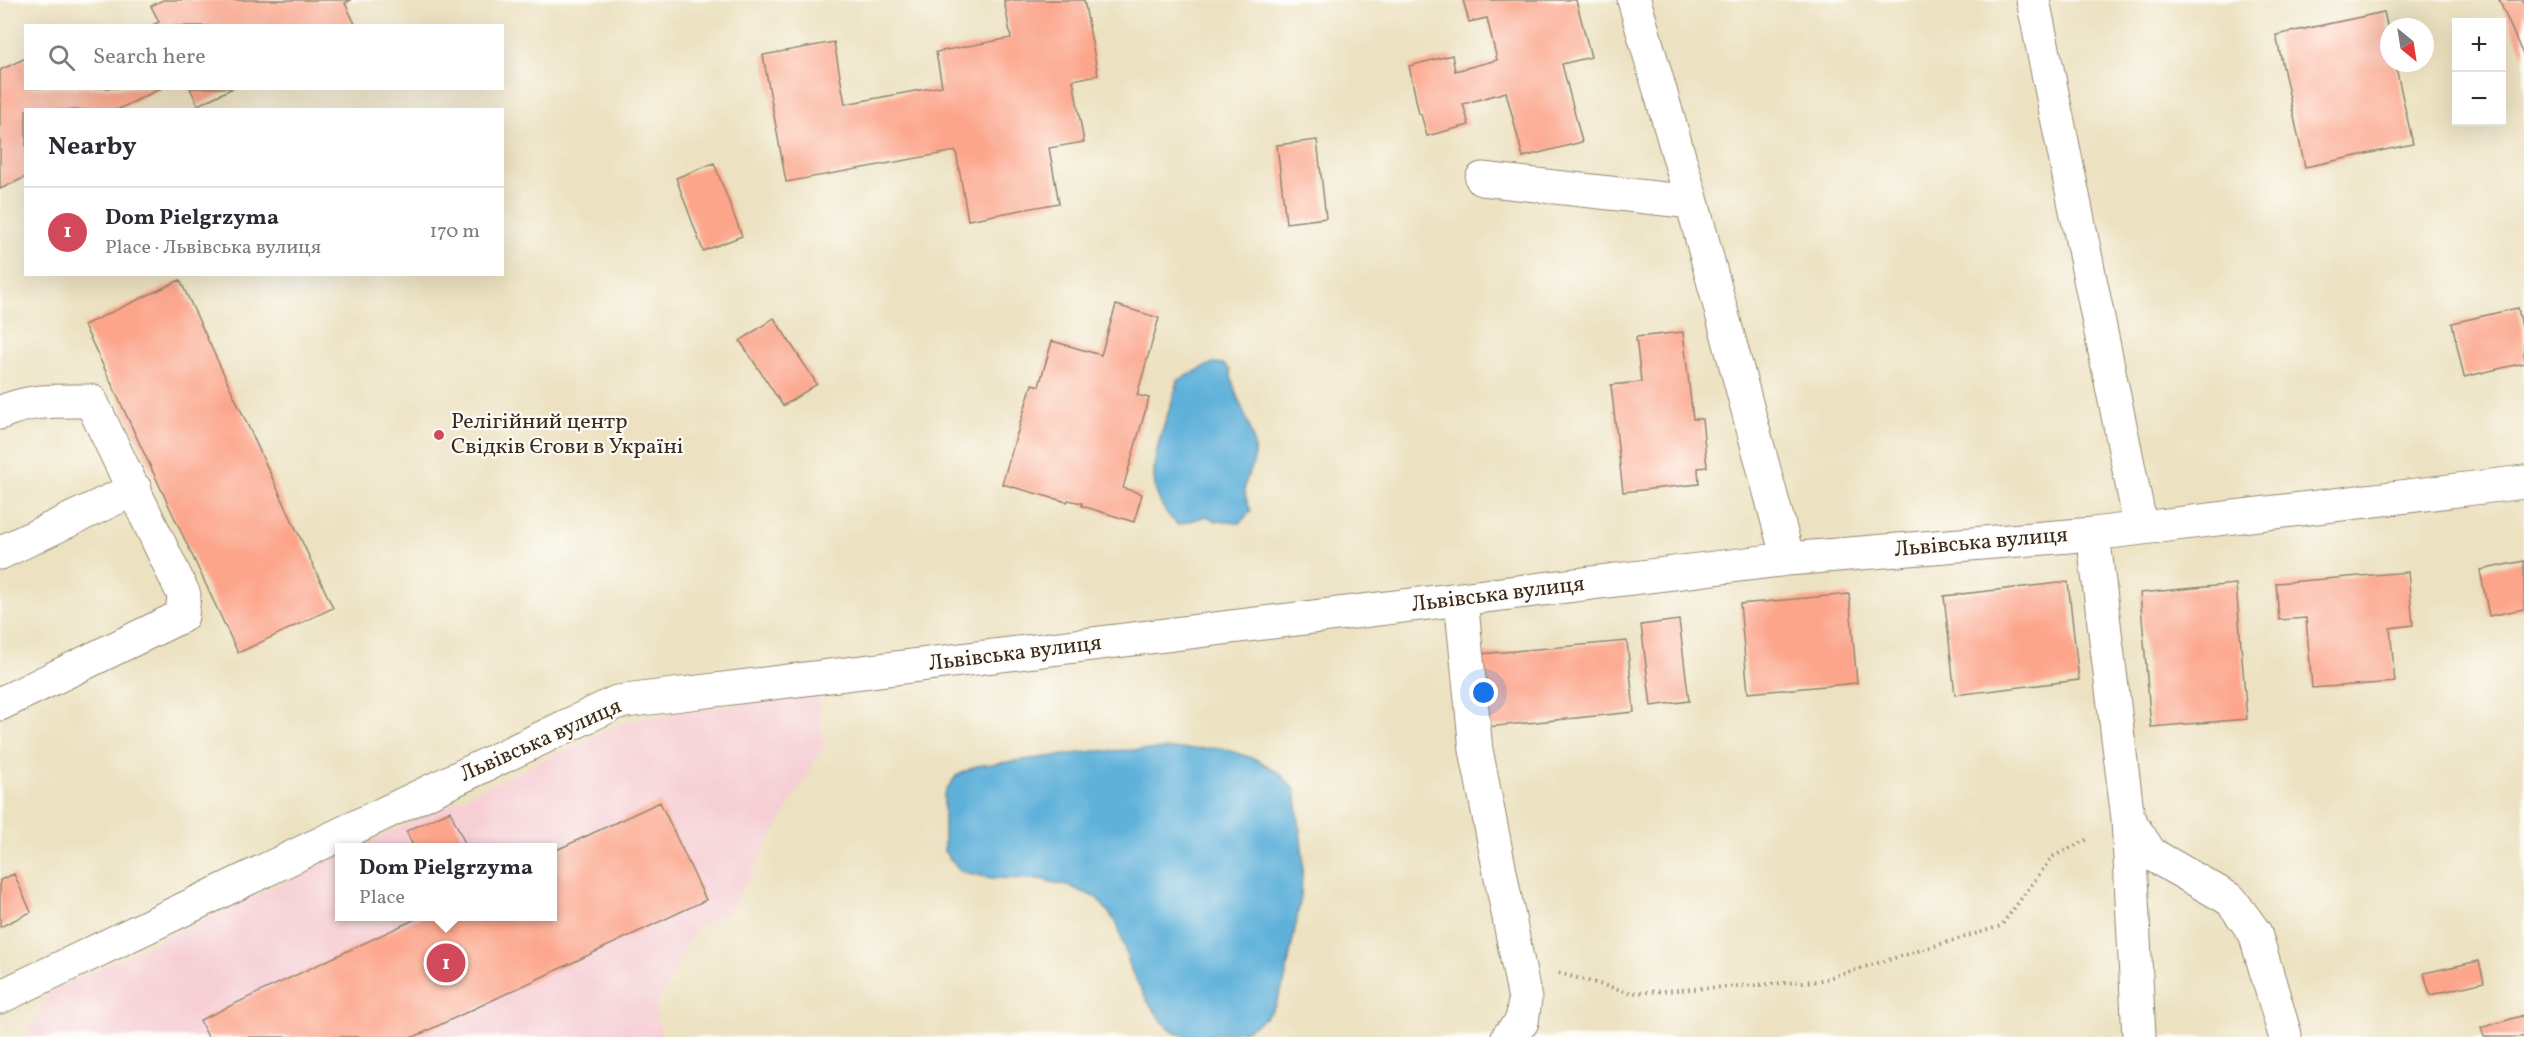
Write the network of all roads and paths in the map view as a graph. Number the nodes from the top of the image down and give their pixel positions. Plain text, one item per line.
1 (1634, 0) edge
2 (2033, 0) edge
3 (1482, 179) dead end
4 (1692, 202) junction
5 (0, 413) edge
6 (2524, 482) edge
7 (135, 489) junction
8 (2141, 528) junction
9 (2093, 534) junction
10 (0, 553) edge
11 (1788, 559) junction
12 (1461, 599) junction
13 (0, 704) edge
14 (2128, 819) junction
15 (1518, 963) junction
16 (0, 997) edge
17 (2285, 1035) dead end
18 (1508, 1037) edge
19 (2139, 1037) edge

1 - 4 street
2 - 8 street
3 - 4 street
4 - 11 street
5 - 7 street
6 - 8 street, Львівська вулиця
7 - 10 street
7 - 13 street
8 - 9 street, Львівська вулиця
9 - 11 street, Львівська вулиця
9 - 14 street, Львівська вулиця
11 - 12 street, Львівська вулиця
12 - 15 street
12 - 16 street, Львівська вулиця
14 - 15 path
14 - 17 street
14 - 19 street, Львівська вулиця
15 - 18 street

